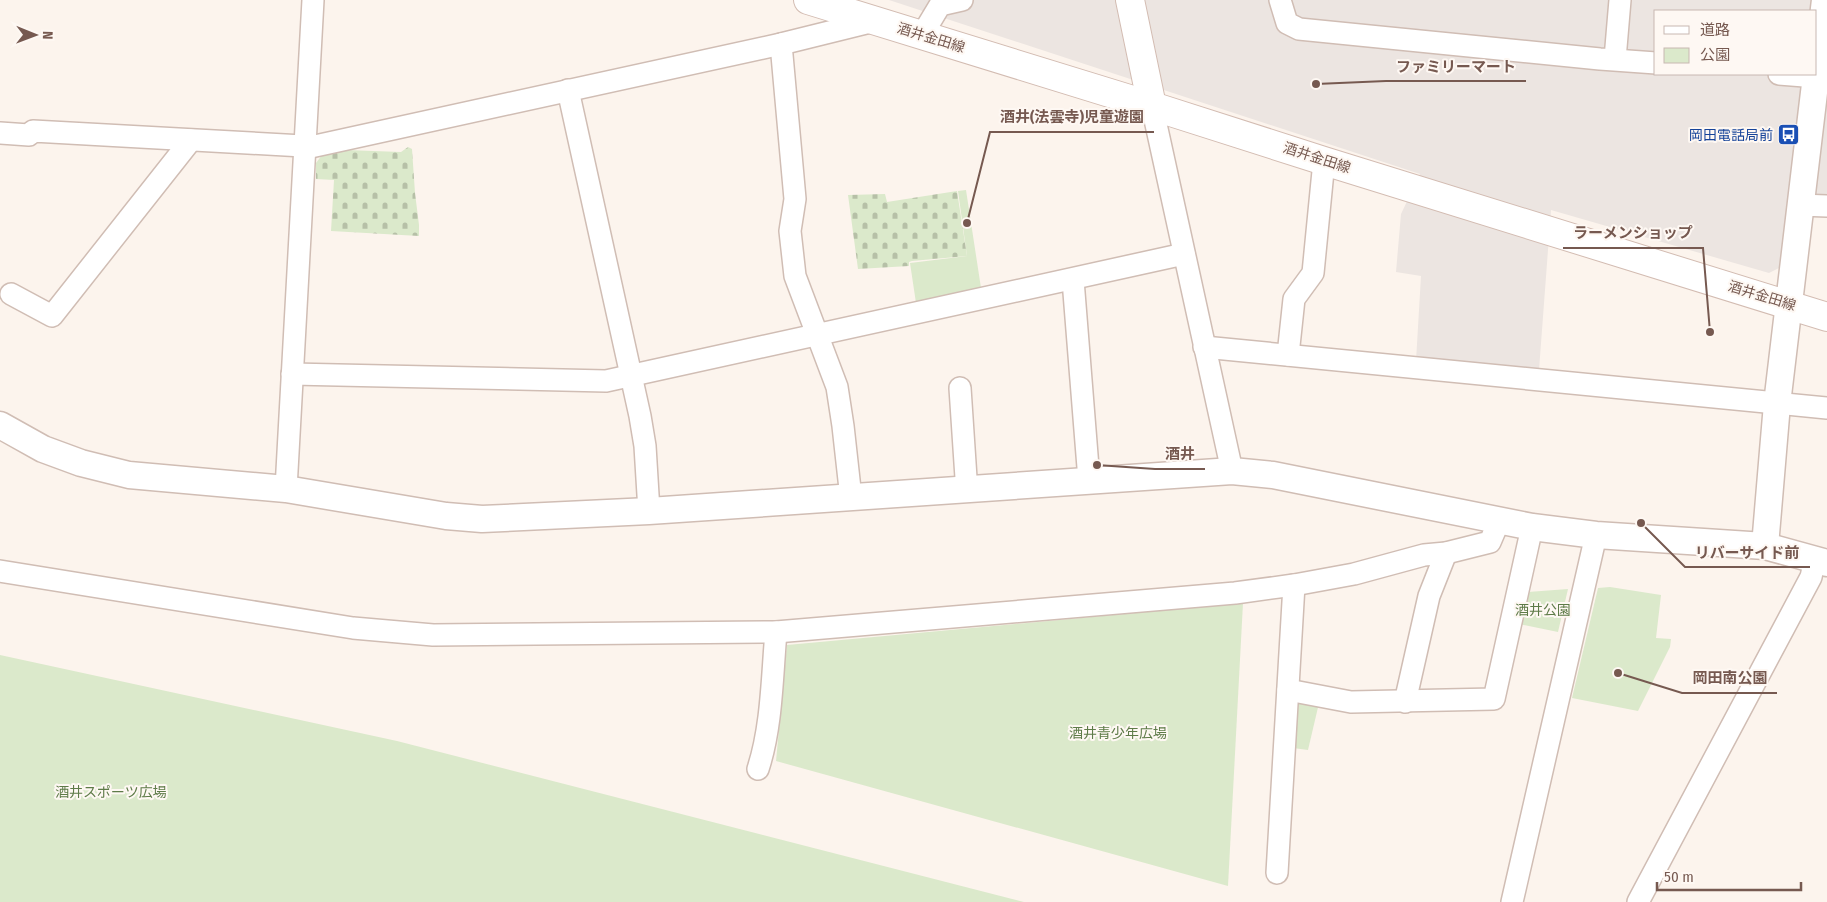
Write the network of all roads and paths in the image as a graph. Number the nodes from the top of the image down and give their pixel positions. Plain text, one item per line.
1 (313, 0) edge
2 (808, 0) edge
3 (962, 0) edge
4 (1130, 0) edge
5 (1280, 0) edge
6 (1620, 0) edge
7 (1825, 0) edge
8 (864, 13) edge
9 (922, 35) junction
10 (781, 44) junction
11 (1615, 59) junction
12 (1654, 63) edge
13 (1817, 68) edge
14 (1791, 75) edge
15 (1816, 77) joint
16 (568, 90) junction
17 (1152, 106) junction
18 (0, 133) edge
19 (191, 140) junction
20 (306, 148) junction
21 (1324, 161) junction
22 (1800, 205) junction
23 (1827, 206) edge
24 (1184, 254) junction
25 (1073, 280) junction
26 (11, 294) dead end
27 (1790, 305) junction
28 (1827, 317) edge
29 (818, 334) junction
30 (1204, 347) junction
31 (1288, 355) junction
32 (292, 374) junction
33 (631, 375) junction
34 (966, 399) dead end
35 (1777, 404) junction
36 (1827, 408) edge
37 (0, 425) edge
38 (1232, 471) junction
39 (1089, 480) junction
40 (286, 489) junction
41 (969, 489) junction
42 (851, 498) junction
43 (649, 511) junction
44 (1500, 521) junction
45 (1532, 527) junction
46 (1596, 535) junction
47 (1765, 546) junction
48 (1446, 552) junction
49 (1821, 561) edge
50 (0, 571) edge
51 (1294, 585) junction
52 (776, 632) junction
53 (1288, 690) junction
54 (1405, 702) junction
55 (758, 769) dead end
56 (1277, 873) dead end
57 (1512, 902) edge
58 (1638, 902) edge

1 - 20 street
2 - 8 main road, 酒井金田線
3 - 9 street
4 - 17 main road
5 - 11 street
6 - 11 street
7 - 13 street
8 - 9 main road, 酒井金田線
8 - 10 street
9 - 17 main road, 酒井金田線
10 - 16 street
10 - 29 street
11 - 12 street
14 - 15 street
15 - 22 street
16 - 20 street
16 - 33 street
17 - 21 main road, 酒井金田線
17 - 24 street
18 - 19 street
19 - 20 street
19 - 26 street
20 - 32 street
21 - 27 main road, 酒井金田線
21 - 31 street
22 - 23 street
22 - 27 street
24 - 25 street
24 - 30 street
25 - 29 street
25 - 39 street
27 - 28 main road, 酒井金田線
27 - 35 street
29 - 33 street
29 - 42 street
30 - 31 street
30 - 38 street
31 - 35 street
32 - 33 street
32 - 40 street
33 - 43 street
34 - 41 street
35 - 36 street
35 - 47 street
37 - 40 street
38 - 39 street
38 - 44 street
39 - 41 street
40 - 43 street
41 - 42 street
42 - 43 street
44 - 45 street
44 - 48 street
45 - 46 street
45 - 54 street
46 - 47 street
46 - 57 street
47 - 49 street
48 - 51 street
48 - 54 street
49 - 58 street
50 - 52 street
51 - 52 street
51 - 53 street
52 - 55 street
53 - 54 street
53 - 56 street

